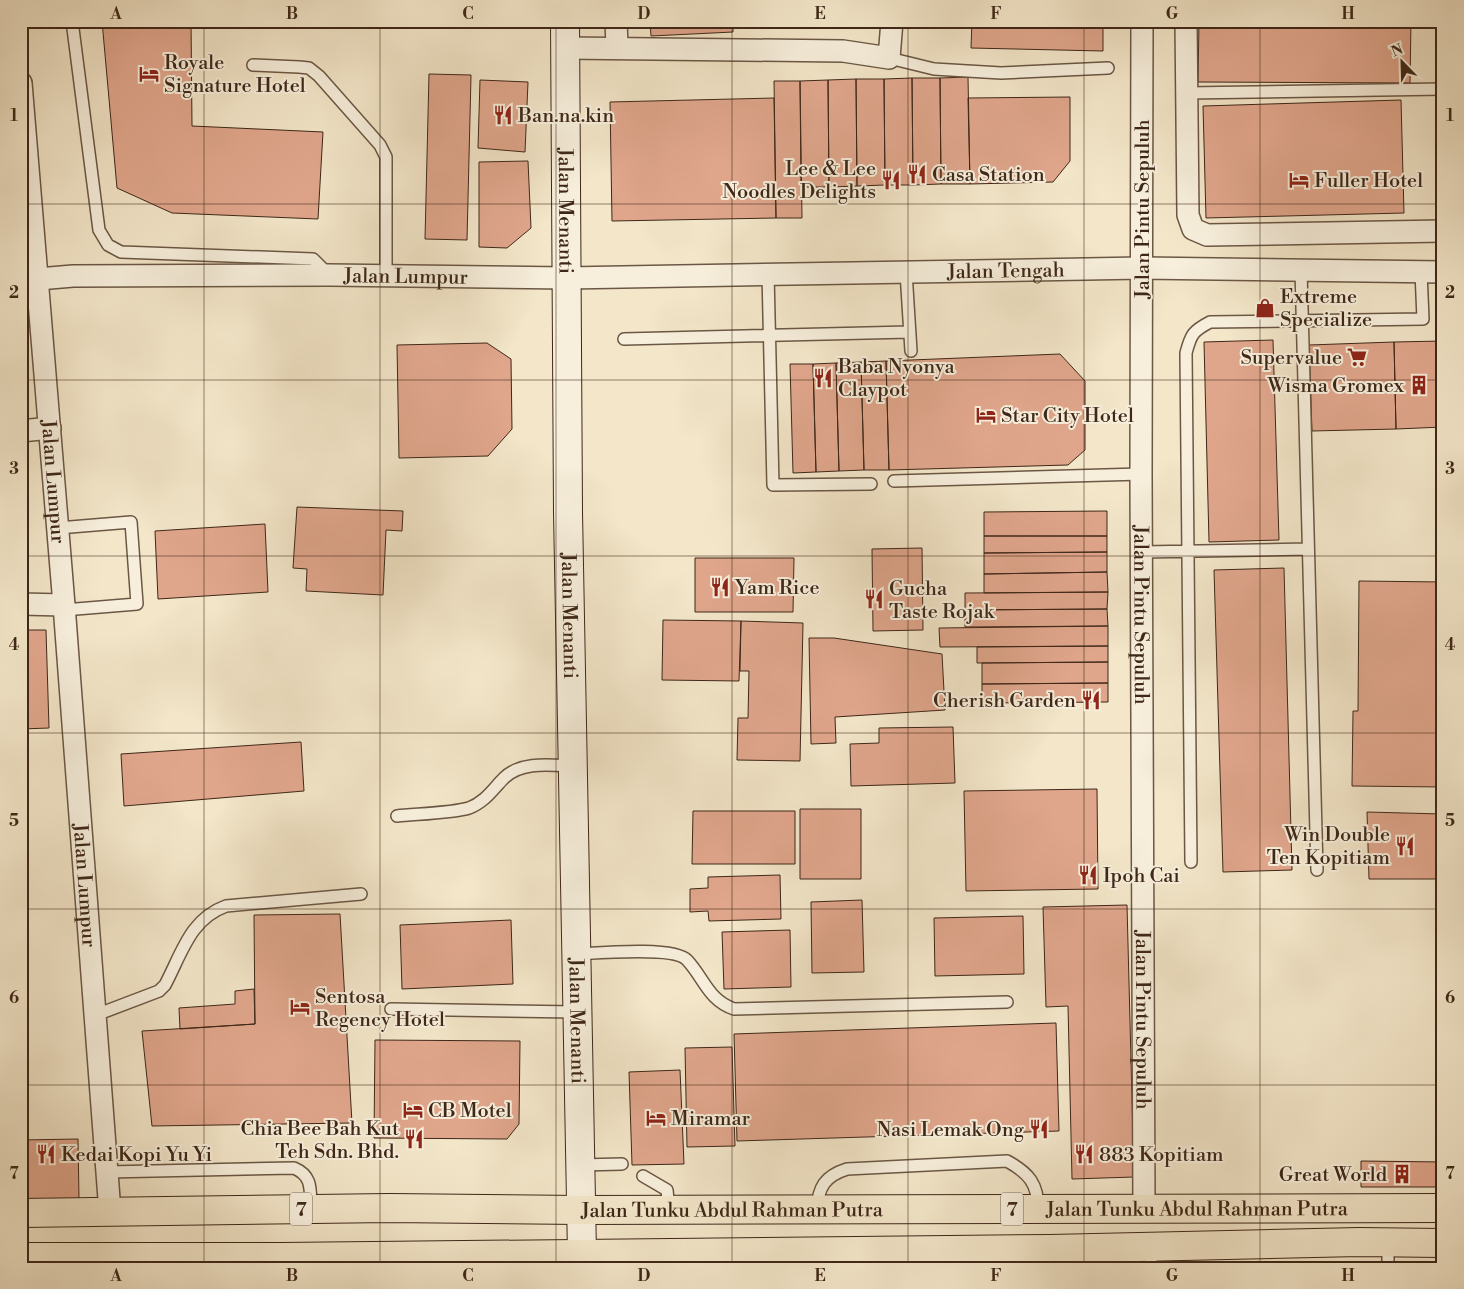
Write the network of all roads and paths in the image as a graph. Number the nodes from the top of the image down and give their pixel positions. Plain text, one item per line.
1 (72, 21) edge
2 (565, 21) edge
3 (616, 21) edge
4 (892, 21) edge
5 (1142, 21) edge
6 (1186, 21) edge
7 (616, 47) junction
8 (566, 48) junction
9 (889, 58) junction
10 (253, 65) dead end
11 (1108, 68) dead end
12 (21, 83) edge
13 (1443, 89) edge
14 (1187, 93) junction
15 (1443, 231) edge
16 (1142, 268) junction
17 (1302, 270) junction
18 (906, 272) junction
19 (1421, 272) junction
20 (1443, 272) edge
21 (768, 274) junction
22 (330, 275) junction
23 (386, 276) junction
24 (567, 278) junction
25 (38, 279) junction
26 (1302, 320) junction
27 (910, 332) junction
28 (770, 334) junction
29 (624, 339) dead end
30 (911, 351) dead end
31 (50, 428) junction
32 (21, 431) edge
33 (1141, 474) junction
34 (894, 481) dead end
35 (871, 484) dead end
36 (58, 528) junction
37 (1308, 548) junction
38 (1142, 552) junction
39 (1188, 552) junction
40 (21, 604) edge
41 (64, 607) junction
42 (573, 766) junction
43 (397, 816) dead end
44 (1191, 862) dead end
45 (1317, 870) dead end
46 (361, 894) dead end
47 (576, 954) junction
48 (1007, 1002) dead end
49 (391, 1009) dead end
50 (576, 1012) junction
51 (96, 1015) junction
52 (622, 1164) dead end
53 (580, 1165) junction
54 (108, 1172) junction
55 (642, 1176) dead end
56 (1144, 1207) junction
57 (311, 1208) junction
58 (1443, 1208) edge
59 (1038, 1209) junction
60 (581, 1210) junction
61 (669, 1210) junction
62 (817, 1210) junction
63 (110, 1212) junction
64 (21, 1213) edge
65 (1443, 1242) edge
66 (1388, 1255) edge
67 (21, 1257) edge
68 (1151, 1257) edge
69 (1050, 1259) edge
70 (582, 1261) edge

1 - 22 lane
2 - 8 street, Jalan Menanti
3 - 7 street
4 - 9 street
5 - 16 street, Jalan Pintu Sepuluh
6 - 14 street
7 - 8 street
7 - 9 street
8 - 24 street, Jalan Menanti
9 - 11 lane
10 - 23 lane
12 - 25 street
13 - 14 lane
14 - 15 street
16 - 17 street, Jalan Tengah
16 - 18 street, Jalan Tengah
16 - 33 street, Jalan Pintu Sepuluh
17 - 19 street, Jalan Tengah
17 - 26 lane
18 - 21 street, Jalan Tengah
18 - 27 lane
19 - 20 street, Jalan Tengah
19 - 26 lane
21 - 24 street, Jalan Tengah
21 - 28 lane
22 - 23 street, Jalan Lumpur
22 - 25 street, Jalan Lumpur
23 - 24 street, Jalan Lumpur
24 - 42 street, Jalan Menanti
25 - 31 street, Jalan Lumpur
26 - 37 lane
26 - 39 lane
27 - 28 lane
27 - 30 lane
28 - 29 lane
28 - 35 lane
31 - 32 street
31 - 36 street, Jalan Lumpur
33 - 34 lane
33 - 38 street, Jalan Pintu Sepuluh
36 - 41 street, Jalan Lumpur
36 - 41 lane
37 - 39 lane
37 - 45 lane
38 - 39 lane
38 - 56 street, Jalan Pintu Sepuluh
39 - 44 lane
40 - 41 street
41 - 51 street, Jalan Lumpur
42 - 43 lane
42 - 47 street, Jalan Menanti
46 - 51 lane
47 - 48 lane
47 - 50 street, Jalan Menanti
49 - 50 lane
50 - 53 street, Jalan Menanti
51 - 54 street, Jalan Lumpur
52 - 53 lane
53 - 60 street, Jalan Menanti
54 - 57 lane
54 - 63 street, Jalan Lumpur
55 - 61 lane
56 - 58 main road, Jalan Tunku Abdul Rahman Putra / 7
56 - 59 main road, Jalan Tunku Abdul Rahman Putra / 7
57 - 60 main road, Jalan Tunku Abdul Rahman Putra / 7
57 - 63 main road, Jalan Tunku Abdul Rahman Putra / 7
59 - 62 main road, Jalan Tunku Abdul Rahman Putra / 7
59 - 62 lane
60 - 61 main road, Jalan Tunku Abdul Rahman Putra / 7
60 - 70 street, Jalan Menanti
61 - 62 main road, Jalan Tunku Abdul Rahman Putra / 7
63 - 64 main road, Jalan Tunku Abdul Rahman Putra / 7
65 - 66 main road, Jalan Tunku Abdul Rahman Putra / 7
66 - 68 main road, Jalan Tunku Abdul Rahman Putra / 7
67 - 70 main road, Jalan Tunku Abdul Rahman Putra / 7
68 - 69 main road, Jalan Tunku Abdul Rahman Putra / 7
69 - 70 main road, Jalan Tunku Abdul Rahman Putra / 7

